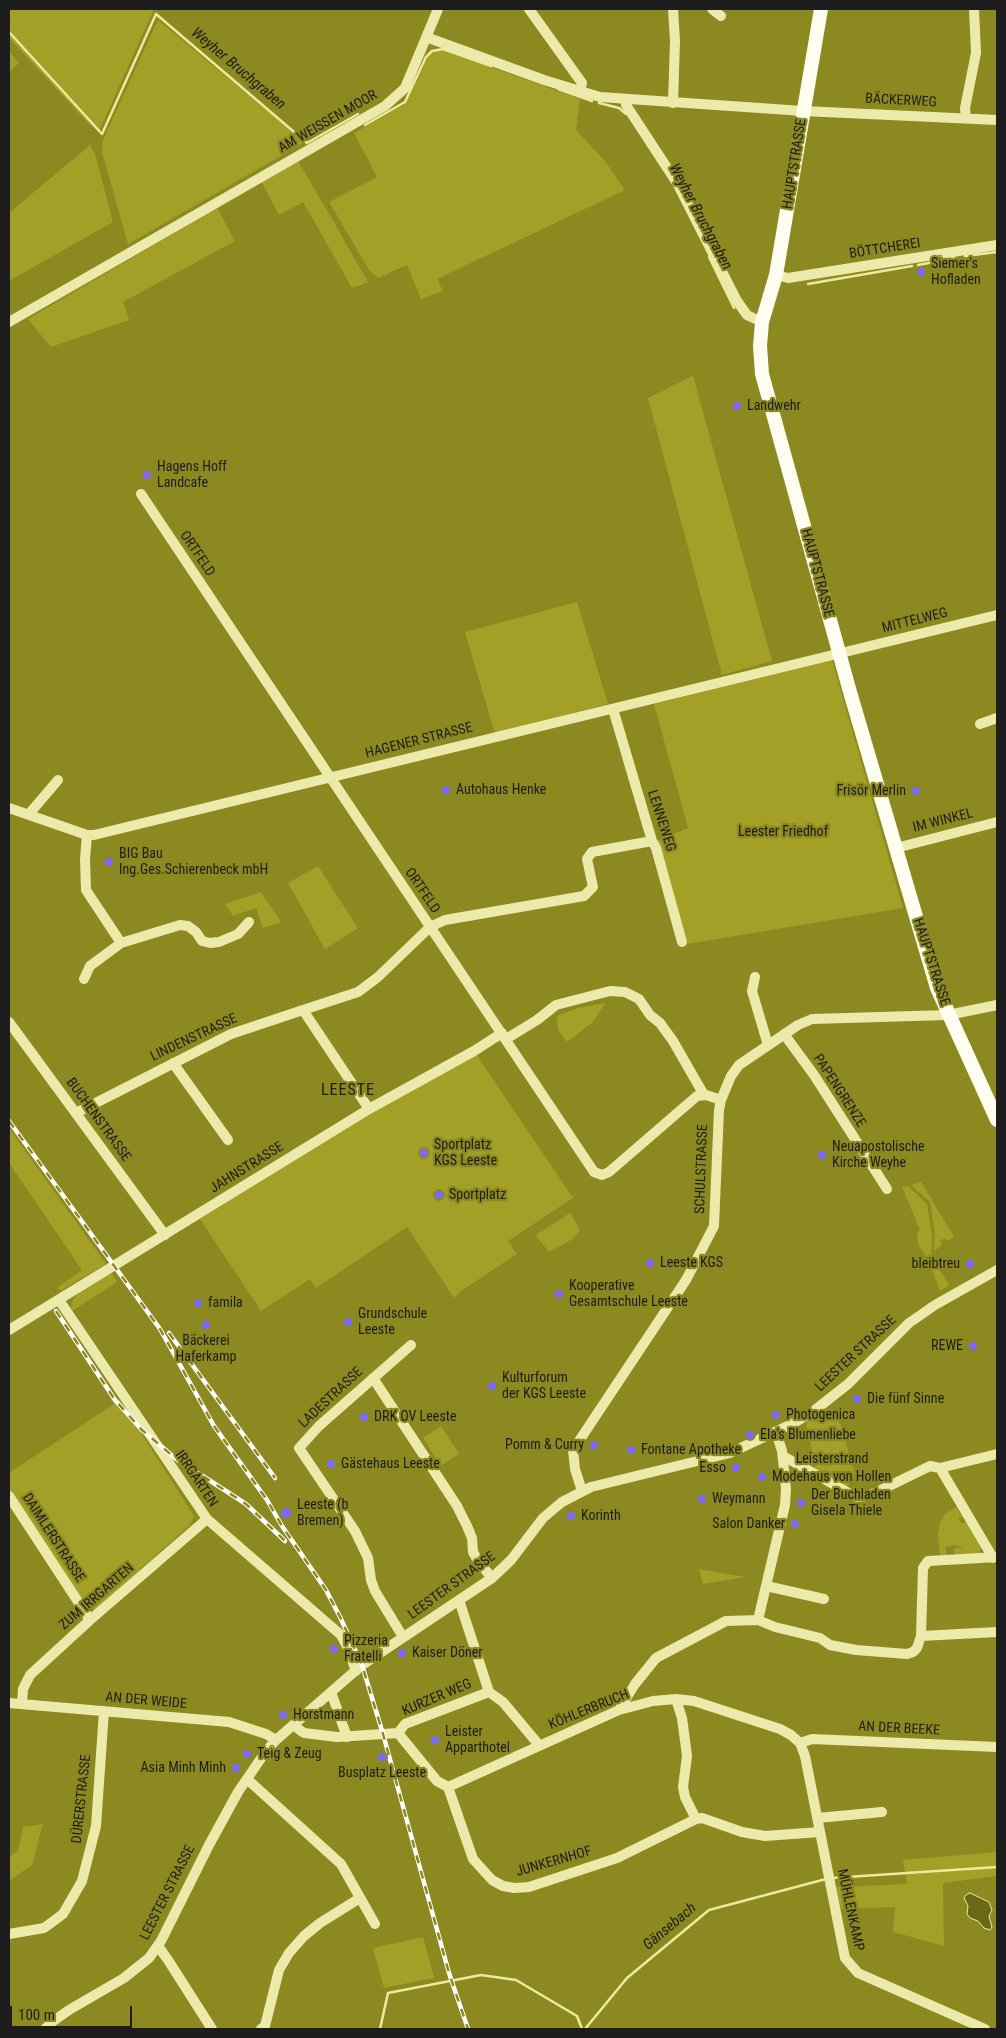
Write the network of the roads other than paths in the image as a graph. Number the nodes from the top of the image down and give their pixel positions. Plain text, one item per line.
1 (438, 9) edge
2 (529, 9) edge
3 (673, 9) edge
4 (712, 9) edge
5 (821, 9) edge
6 (974, 9) edge
7 (721, 16) dead end
8 (426, 37) junction
9 (580, 92) junction
10 (626, 100) junction
11 (673, 103) junction
12 (803, 111) junction
13 (966, 118) junction
14 (997, 120) edge
15 (997, 244) edge
16 (776, 275) junction
17 (9, 322) edge
18 (762, 322) junction
19 (141, 494) dead end
20 (997, 615) edge
21 (839, 654) junction
22 (613, 709) junction
23 (997, 718) edge
24 (980, 724) dead end
25 (330, 778) junction
26 (58, 780) dead end
27 (9, 808) edge
28 (29, 814) junction
29 (997, 822) edge
30 (87, 835) junction
31 (652, 841) junction
32 (896, 848) junction
33 (249, 922) dead end
34 (430, 927) junction
35 (682, 942) dead end
36 (122, 943) junction
37 (755, 977) dead end
38 (84, 979) dead end
39 (997, 1005) edge
40 (303, 1010) junction
41 (948, 1014) junction
42 (9, 1022) edge
43 (784, 1034) junction
44 (504, 1036) junction
45 (768, 1045) junction
46 (173, 1063) junction
47 (704, 1095) junction
48 (721, 1100) junction
49 (369, 1109) junction
50 (76, 1114) junction
51 (997, 1120) edge
52 (228, 1140) dead end
53 (887, 1189) dead end
54 (165, 1234) junction
55 (997, 1270) edge
56 (60, 1300) junction
57 (9, 1330) edge
58 (411, 1345) dead end
59 (373, 1378) junction
60 (776, 1432) junction
61 (997, 1454) edge
62 (783, 1456) junction
63 (940, 1468) junction
64 (582, 1491) junction
65 (9, 1496) edge
66 (207, 1520) junction
67 (995, 1557) edge
68 (492, 1578) junction
69 (766, 1586) junction
70 (824, 1598) dead end
71 (460, 1600) junction
72 (90, 1620) junction
73 (758, 1620) junction
74 (997, 1632) edge
75 (921, 1636) junction
76 (403, 1637) junction
77 (356, 1671) junction
78 (331, 1692) junction
79 (489, 1692) junction
80 (676, 1699) junction
81 (688, 1700) junction
82 (9, 1704) edge
83 (22, 1704) junction
84 (619, 1710) junction
85 (104, 1711) junction
86 (682, 1718) junction
87 (293, 1725) junction
88 (398, 1733) junction
89 (347, 1737) junction
90 (276, 1740) junction
91 (800, 1743) junction
92 (540, 1745) junction
93 (997, 1747) edge
94 (247, 1779) junction
95 (448, 1787) junction
96 (882, 1812) dead end
97 (817, 1818) junction
98 (696, 1819) junction
99 (820, 1832) junction
100 (360, 1898) junction
101 (375, 1924) dead end
102 (9, 1934) edge
103 (158, 1946) junction
104 (45, 2029) edge
105 (212, 2029) edge
106 (261, 2029) edge
107 (986, 2029) edge

1 - 8 street, AM WEISSEN MOOR
2 - 9 street
3 - 11 street
4 - 7 street
5 - 12 main road, HAUPTSTRASSE
6 - 13 street
8 - 9 street
8 - 17 street, AM WEISSEN MOOR
9 - 10 street
10 - 11 street
10 - 18 street
11 - 12 street
12 - 13 street, BÄCKERWEG
12 - 16 main road, HAUPTSTRASSE
13 - 14 street, BÄCKERWEG
15 - 16 street, BÖTTCHEREI
16 - 18 main road, HAUPTSTRASSE
18 - 21 main road, HAUPTSTRASSE
19 - 25 street, ORTFELD
20 - 21 street, MITTELWEG
21 - 22 street, HAGENER STRASSE
21 - 32 main road, HAUPTSTRASSE
22 - 25 street, HAGENER STRASSE
22 - 31 street, LENNEWEG
23 - 24 street
25 - 30 street, HAGENER STRASSE
25 - 34 street, ORTFELD
26 - 28 street
27 - 28 street
28 - 30 street
29 - 32 street, IM WINKEL
30 - 36 street
31 - 34 street
31 - 35 street, LENNEWEG
32 - 41 main road, HAUPTSTRASSE
33 - 36 street
34 - 40 street, LINDENSTRASSE
34 - 44 street, ORTFELD
36 - 38 street
37 - 45 street
39 - 41 street, SCHULSTRASSE
40 - 46 street, LINDENSTRASSE
40 - 49 street
41 - 43 street, SCHULSTRASSE
41 - 51 main road, HAUPTSTRASSE
42 - 50 street, BUCHENSTRASSE
43 - 45 street, SCHULSTRASSE
43 - 53 street, PAPENGRENZE
44 - 47 street, JAHNSTRASSE
44 - 47 street, ORTFELD
44 - 49 street, JAHNSTRASSE
45 - 48 street, SCHULSTRASSE
46 - 50 street, LINDENSTRASSE
46 - 52 street
47 - 48 street
48 - 64 street, SCHULSTRASSE
49 - 54 street, JAHNSTRASSE
50 - 54 street, BUCHENSTRASSE
54 - 56 street, JAHNSTRASSE
55 - 60 street, LEESTER STRASSE
56 - 57 street, JAHNSTRASSE
56 - 66 street, IRRGARTEN
58 - 59 street, LADESTRASSE
59 - 68 street
59 - 76 street, LADESTRASSE
60 - 62 street
60 - 64 street, LEESTER STRASSE
61 - 63 street
62 - 63 street
62 - 69 street
63 - 67 street
64 - 68 street, LEESTER STRASSE
65 - 72 street, DAIMLERSTRASSE
66 - 72 street, ZUM IRRGARTEN
66 - 77 street, IRRGARTEN
67 - 75 street
68 - 71 street, LEESTER STRASSE
69 - 70 street
69 - 73 street
71 - 76 street, LEESTER STRASSE
71 - 79 street, KURZER WEG
72 - 83 street, ZUM IRRGARTEN
73 - 75 street
73 - 84 street
74 - 75 street
76 - 77 street, LEESTER STRASSE
77 - 78 street, LEESTER STRASSE
78 - 87 street, LEESTER STRASSE
78 - 89 street
79 - 88 street, KURZER WEG
79 - 92 street, KURZER WEG
80 - 81 street, KÖHLERBRUCH
80 - 84 street, KÖHLERBRUCH
80 - 86 street
81 - 86 street
81 - 91 street, KÖHLERBRUCH
82 - 83 street, AN DER WEIDE
83 - 85 street, AN DER WEIDE
84 - 92 street, KÖHLERBRUCH
85 - 90 street, AN DER WEIDE
85 - 102 street, DÜRERSTRASSE
86 - 98 street
87 - 89 street
87 - 90 street, LEESTER STRASSE
88 - 89 street
88 - 95 street
90 - 94 street, LEESTER STRASSE
91 - 93 street, AN DER BEEKE
91 - 97 street, MÜHLENKAMP
92 - 95 street, KÖHLERBRUCH
94 - 100 street
94 - 103 street, LEESTER STRASSE
95 - 98 street, JUNKERNHOF
96 - 97 street
97 - 99 street, MÜHLENKAMP
98 - 99 street
99 - 107 street, MÜHLENKAMP
100 - 101 street
100 - 106 street
103 - 104 street, LEESTER STRASSE
103 - 105 street

